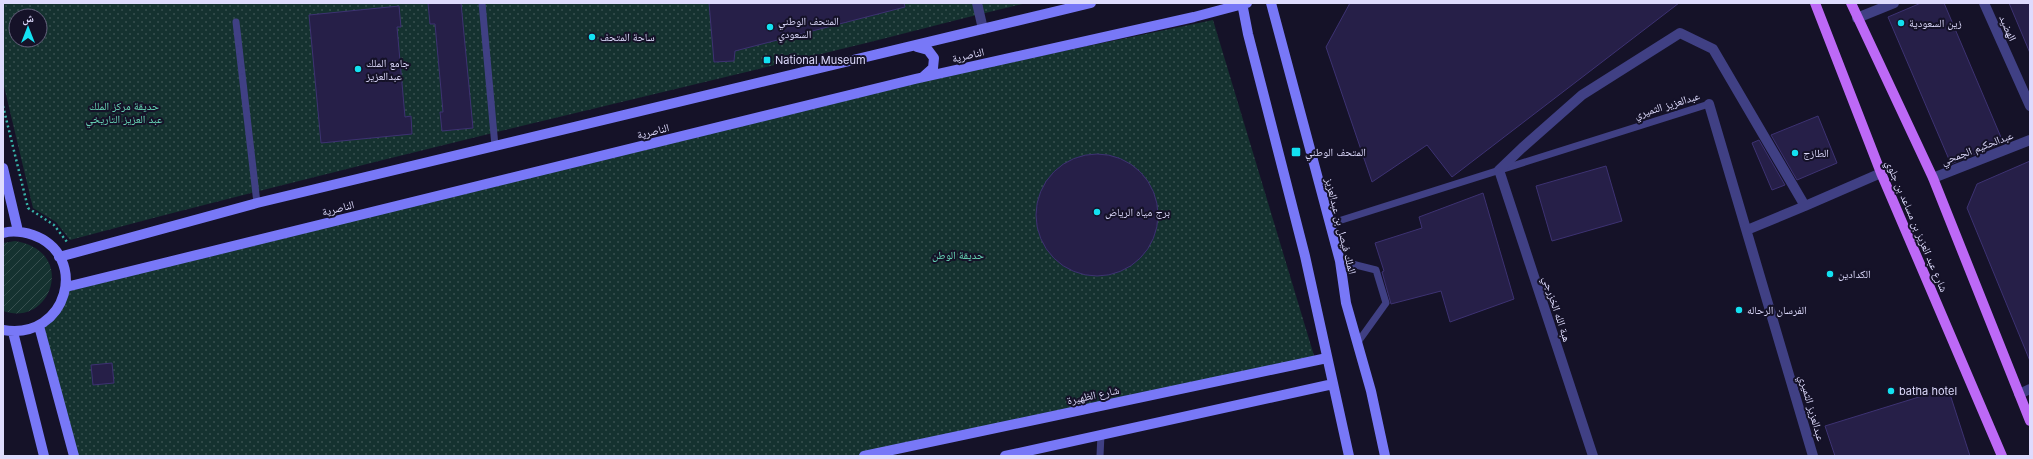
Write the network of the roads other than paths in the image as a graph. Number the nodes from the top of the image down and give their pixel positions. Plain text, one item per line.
1 (482, 3) edge
2 (978, 3) edge
3 (1091, 3) edge
4 (1244, 3) edge
5 (1271, 3) edge
6 (1815, 3) edge
7 (1851, 3) edge
8 (1894, 3) edge
9 (1984, 3) edge
10 (1857, 18) junction
11 (236, 22) dead end
12 (983, 29) junction
13 (908, 48) junction
14 (915, 79) junction
15 (1709, 104) joint
16 (2030, 106) edge
17 (2030, 140) edge
18 (495, 146) junction
19 (3, 168) edge
20 (1499, 170) junction
21 (1882, 174) junction
22 (1933, 178) junction
23 (257, 203) junction
24 (1805, 206) junction
25 (1329, 224) junction
26 (1747, 230) junction
27 (18, 231) junction
28 (3, 233) edge
29 (59, 257) junction
30 (1340, 261) junction
31 (66, 287) junction
32 (39, 326) junction
33 (8, 331) edge
34 (1358, 342) junction
35 (1327, 358) junction
36 (1332, 384) junction
37 (2030, 389) edge
38 (2018, 394) junction
39 (2030, 421) edge
40 (1101, 434) junction
41 (1008, 455) edge
42 (44, 456) edge
43 (74, 456) edge
44 (864, 456) edge
45 (1100, 456) edge
46 (1349, 456) edge
47 (1385, 456) edge
48 (1593, 456) edge
49 (1813, 456) edge
50 (2002, 456) edge

1 - 18 lane
2 - 12 street
3 - 12 main road, الناصرية
4 - 14 main road, الناصرية
4 - 35 main road
5 - 25 main road, الملك فيصل بن عبدالعزيز
6 - 21 main road, شارع عبد العزيز بن مساعد بن جلوي
7 - 10 main road
8 - 10 street
9 - 16 street, الهضيد
10 - 22 main road
11 - 23 lane
12 - 13 main road, الناصرية
13 - 14 main road
13 - 18 main road, الناصرية
14 - 31 main road, الناصرية
15 - 20 lane, عبدالعزيز الثميري
15 - 26 street, عبدالعزيز الثميري
17 - 22 street, عبدالحكيم الجمحي
18 - 23 main road, الناصرية
19 - 27 main road
20 - 24 street
20 - 25 lane, عبدالعزيز الثميري
20 - 48 street, هبة الله الخزرجي
21 - 24 street
21 - 50 main road, شارع عبد العزيز بن مساعد بن جلوي
22 - 38 main road
23 - 29 main road, الناصرية
24 - 26 street
25 - 30 main road, الملك فيصل بن عبدالعزيز
26 - 49 street, عبدالعزيز الثميري
27 - 28 main road
27 - 29 main road
29 - 31 main road
30 - 34 main road, الملك فيصل بن عبدالعزيز
30 - 34 lane
31 - 32 main road
32 - 33 main road
32 - 43 main road
33 - 42 main road
34 - 47 main road, الملك فيصل بن عبدالعزيز
35 - 36 main road
35 - 44 main road, شارع الظهيرة
36 - 40 main road
36 - 46 main road
37 - 38 street
38 - 39 main road
40 - 41 main road
40 - 45 lane

